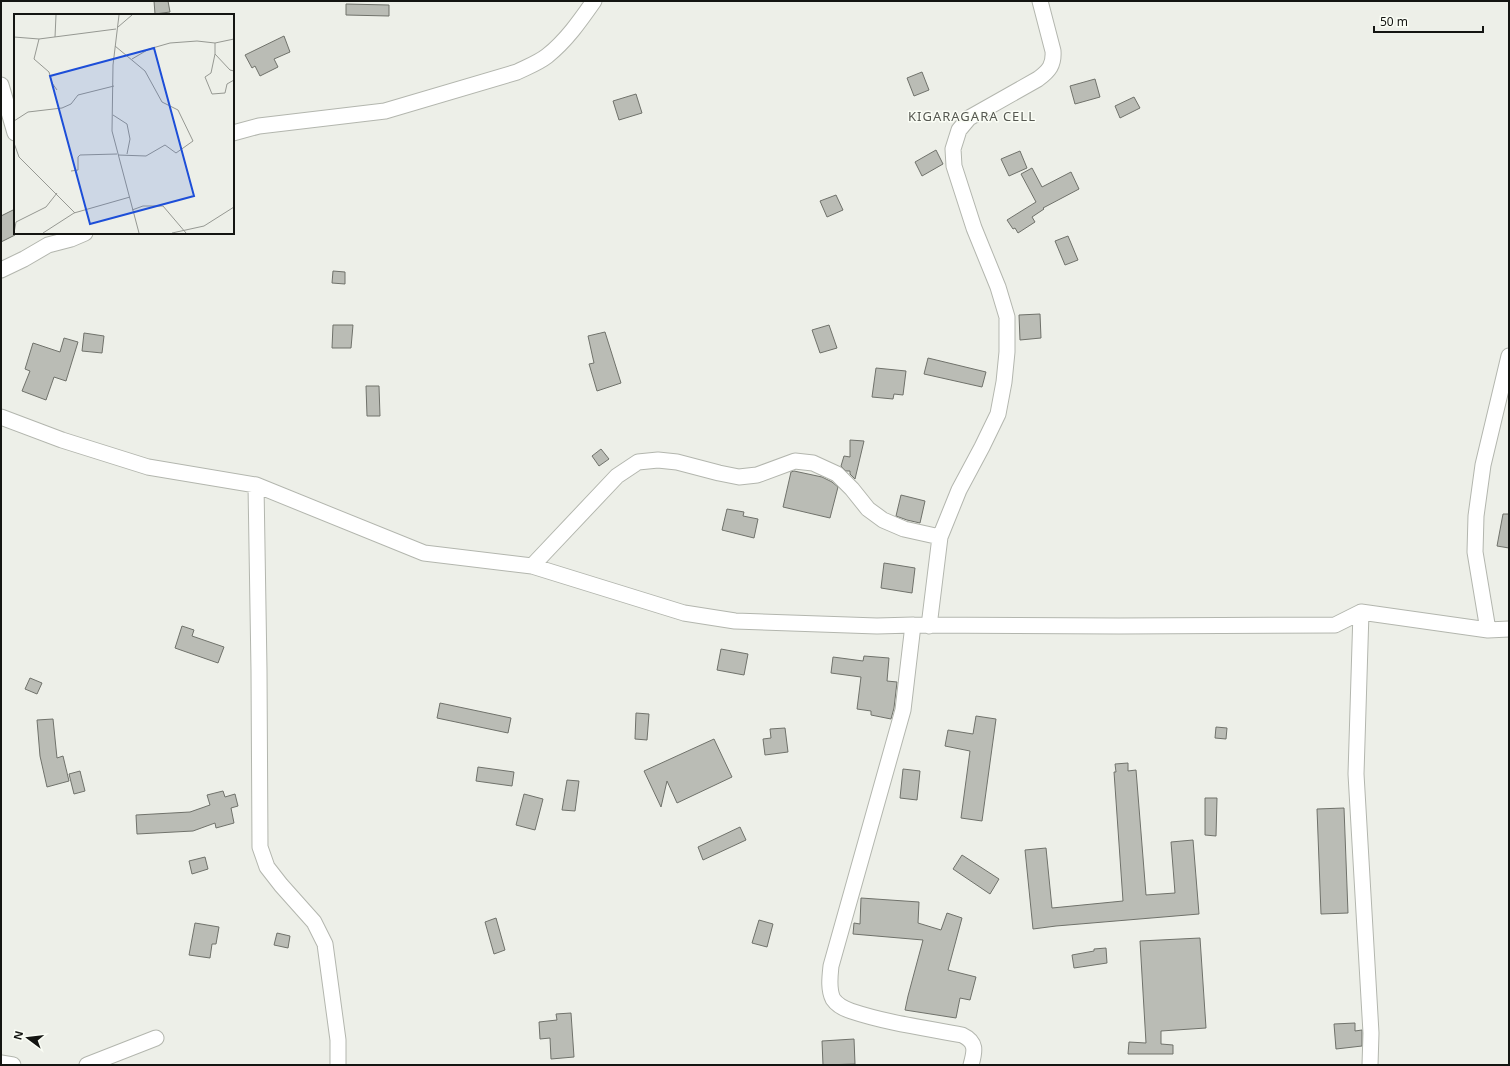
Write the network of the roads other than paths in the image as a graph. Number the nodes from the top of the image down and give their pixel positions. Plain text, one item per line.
1 (594, 1) edge
2 (1040, 1) edge
3 (1, 85) edge
4 (14, 130) edge
5 (234, 134) edge
6 (83, 234) edge
7 (46, 239) edge
8 (1, 270) edge
9 (1509, 356) edge
10 (1, 417) edge
11 (256, 485) junction
12 (940, 537) junction
13 (532, 566) junction
14 (1360, 612) junction
15 (913, 625) junction
16 (929, 626) junction
17 (1509, 629) edge
18 (1488, 630) junction
19 (156, 1038) dead end
20 (1, 1063) edge
21 (13, 1065) edge
22 (87, 1065) edge
23 (338, 1065) edge
24 (971, 1065) edge
25 (1370, 1065) edge

1 - 5 street
2 - 12 street
3 - 4 street
6 - 7 street
7 - 8 street
9 - 18 street
10 - 11 street
11 - 13 street
11 - 23 street
12 - 13 street
12 - 16 street
13 - 15 street
14 - 16 street
14 - 18 street
14 - 25 street
15 - 16 street
15 - 24 street
17 - 18 street
19 - 22 street
20 - 21 street

